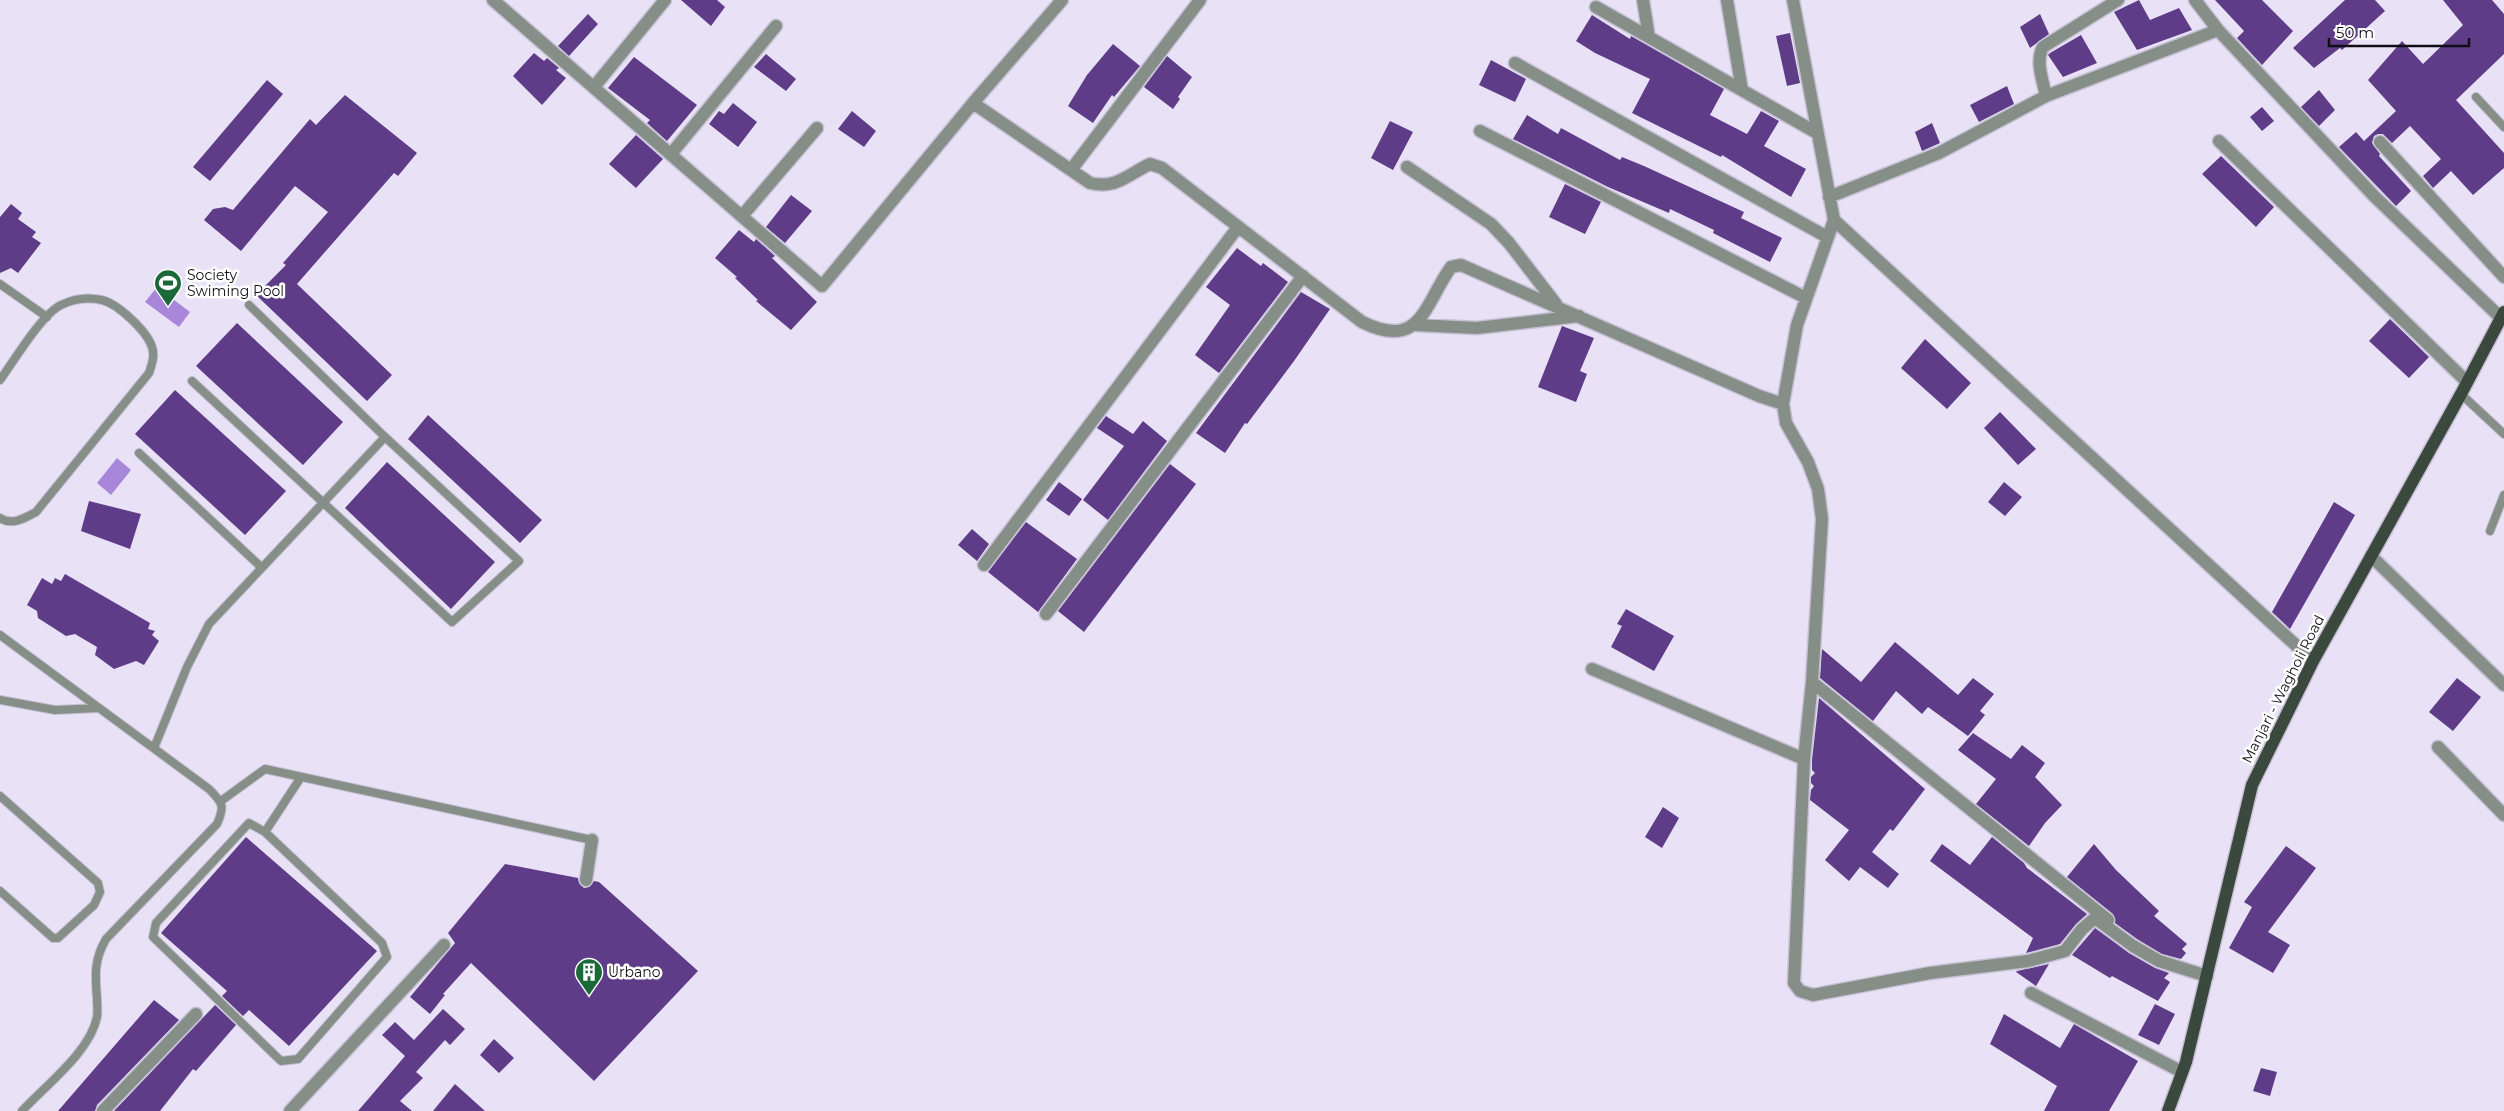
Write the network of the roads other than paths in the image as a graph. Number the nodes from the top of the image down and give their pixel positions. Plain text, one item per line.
1 (493, 0) edge
2 (666, 0) edge
3 (1062, 0) edge
4 (1200, 0) edge
5 (1643, 0) edge
6 (1726, 0) edge
7 (1793, 0) edge
8 (2118, 0) edge
9 (2195, 0) edge
10 (1596, 7) dead end
11 (776, 26) dead end
12 (2218, 30) junction
13 (1649, 37) junction
14 (1515, 63) dead end
15 (594, 87) junction
16 (1742, 90) junction
17 (2046, 96) junction
18 (2476, 97) dead end
19 (972, 103) junction
20 (2504, 127) edge
21 (816, 128) dead end
22 (1480, 131) dead end
23 (1817, 133) junction
24 (2219, 141) dead end
25 (2380, 142) dead end
26 (671, 154) junction
27 (1407, 167) dead end
28 (1071, 170) junction
29 (1829, 197) junction
30 (742, 216) junction
31 (1834, 220) junction
32 (1238, 227) junction
33 (1828, 237) junction
34 (1303, 276) junction
35 (2504, 277) edge
36 (0, 284) edge
37 (1806, 298) junction
38 (249, 305) dead end
39 (1558, 306) junction
40 (2502, 315) edge
41 (47, 316) junction
42 (1579, 316) junction
43 (1416, 325) junction
44 (0, 380) edge
45 (192, 381) dead end
46 (2467, 382) junction
47 (2461, 394) junction
48 (1783, 404) junction
49 (2504, 434) edge
50 (385, 437) junction
51 (139, 453) dead end
52 (2504, 495) edge
53 (323, 503) junction
54 (0, 518) edge
55 (2490, 531) dead end
56 (2371, 556) junction
57 (984, 565) dead end
58 (260, 567) junction
59 (1046, 614) dead end
60 (0, 634) edge
61 (2313, 661) junction
62 (1592, 669) dead end
63 (1812, 682) junction
64 (2504, 686) edge
65 (0, 700) edge
66 (99, 708) junction
67 (2438, 747) dead end
68 (154, 748) junction
69 (1804, 759) junction
70 (302, 777) junction
71 (0, 796) edge
72 (221, 801) junction
73 (2504, 815) edge
74 (265, 832) junction
75 (592, 840) joint
76 (586, 880) dead end
77 (0, 891) edge
78 (444, 945) dead end
79 (2159, 961) junction
80 (2207, 976) junction
81 (2031, 993) dead end
82 (196, 1014) dead end
83 (2182, 1072) junction
84 (22, 1111) edge
85 (103, 1111) edge
86 (290, 1111) edge
87 (2168, 1111) edge

1 - 15 street
2 - 15 street
3 - 19 street
4 - 28 street
5 - 13 street
6 - 16 street
7 - 23 street
8 - 17 street
9 - 12 street
10 - 13 street
11 - 26 street
12 - 17 street
12 - 40 street
13 - 16 street
14 - 33 street
15 - 26 street
16 - 23 street
17 - 29 street
18 - 20 lane
19 - 28 street
19 - 30 street
21 - 30 street
22 - 37 street
23 - 29 street
24 - 46 street
25 - 35 street
26 - 30 street
27 - 39 street
28 - 32 street
29 - 31 street
31 - 33 street
31 - 61 street
32 - 34 street
32 - 57 street
33 - 37 street
34 - 43 street
34 - 59 street
36 - 41 lane
37 - 48 street
38 - 50 lane
39 - 42 street
39 - 43 street
40 - 46 main road, Manjari - Wagholi Road
41 - 44 lane
41 - 54 lane
42 - 43 street
42 - 48 street
45 - 53 lane
46 - 47 main road, Manjari - Wagholi Road
47 - 49 lane
47 - 56 main road, Manjari - Wagholi Road
48 - 63 street
50 - 53 lane
50 - 53 lane
51 - 58 lane
52 - 55 lane
53 - 58 lane
56 - 61 main road, Manjari - Wagholi Road
56 - 64 street
58 - 68 lane
60 - 66 lane
61 - 80 main road, Manjari - Wagholi Road
62 - 69 street
63 - 69 street
63 - 79 street
65 - 66 lane
66 - 68 lane
67 - 73 street
68 - 72 lane
69 - 79 street
70 - 72 lane
70 - 74 lane
70 - 75 lane
71 - 77 lane
72 - 84 lane
74 - 74 lane
75 - 76 street
78 - 86 street
79 - 80 street
80 - 83 main road, Manjari - Wagholi Road
81 - 83 street
82 - 85 street
83 - 87 main road, Manjari - Wagholi Road

